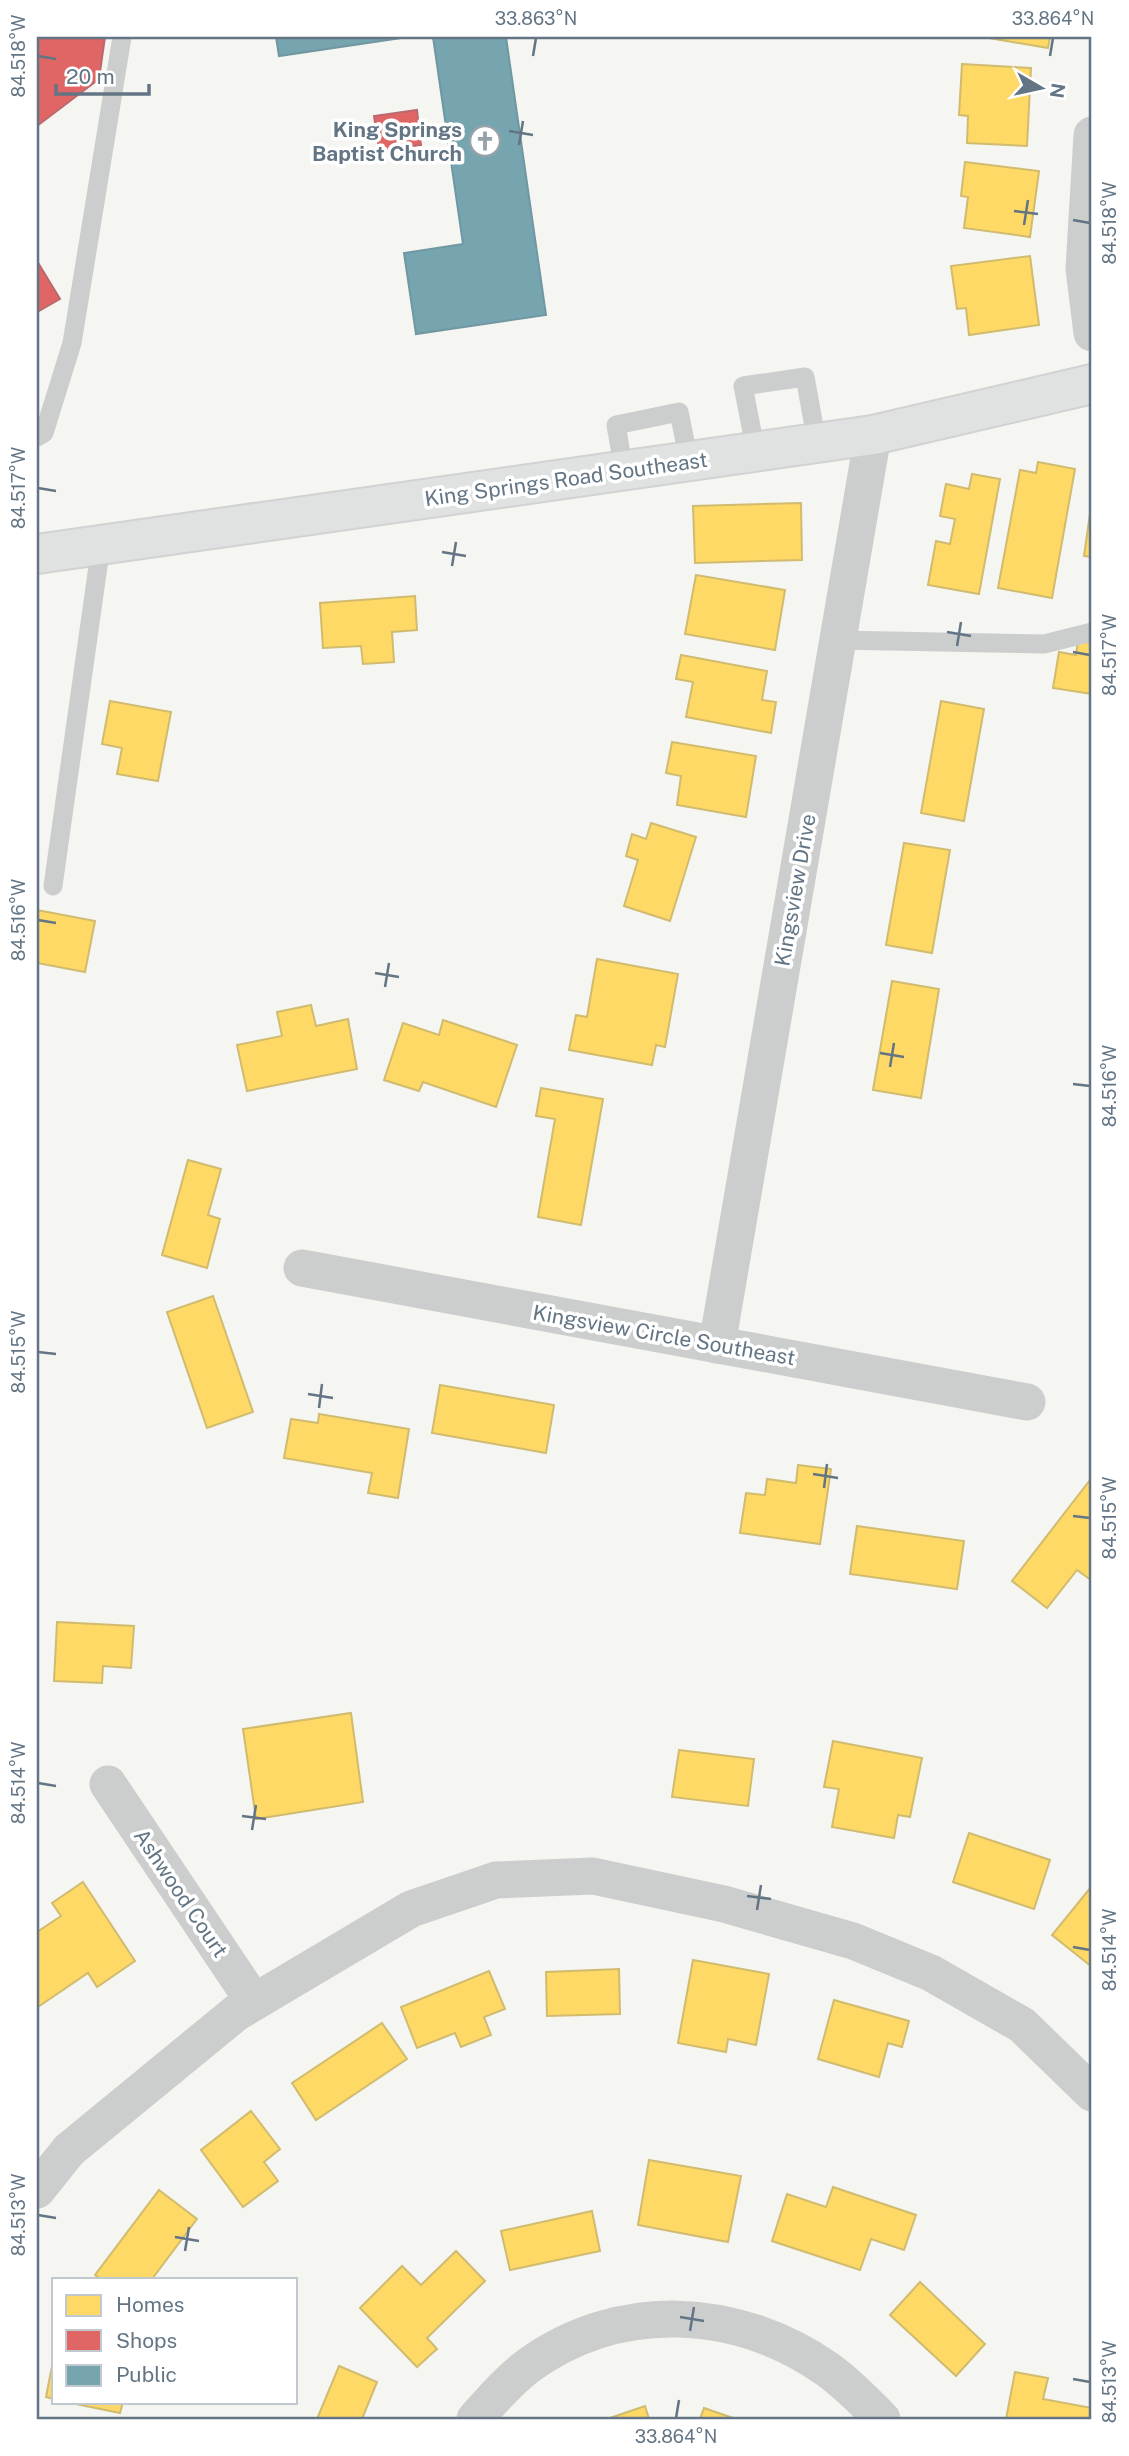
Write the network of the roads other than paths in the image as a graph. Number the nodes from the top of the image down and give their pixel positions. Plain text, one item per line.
1 (122, 37) edge
2 (1092, 142) edge
3 (1092, 333) edge
4 (1092, 384) edge
5 (873, 435) junction
6 (37, 437) edge
7 (817, 443) junction
8 (756, 452) junction
9 (689, 461) junction
10 (624, 471) junction
11 (101, 545) junction
12 (37, 554) edge
13 (1092, 632) edge
14 (838, 640) junction
15 (53, 886) dead end
16 (302, 1268) dead end
17 (717, 1345) junction
18 (1027, 1402) dead end
19 (108, 1784) dead end
20 (254, 2002) junction
21 (1092, 2093) edge
22 (37, 2190) edge
23 (475, 2419) edge
24 (882, 2419) edge

1 - 6 lane
2 - 3 street
4 - 5 street, King Springs Road Southeast
5 - 7 street, King Springs Road Southeast
5 - 14 street, Kingsview Drive
7 - 8 street, King Springs Road Southeast
7 - 8 lane
8 - 9 street, King Springs Road Southeast
9 - 10 street, King Springs Road Southeast
9 - 10 lane
10 - 11 street, King Springs Road Southeast
11 - 12 street, King Springs Road Southeast
11 - 15 lane
13 - 14 lane
14 - 17 street, Kingsview Drive
16 - 17 street, Kingsview Circle Southeast
17 - 18 street, Kingsview Circle Southeast
19 - 20 street, Ashwood Court
20 - 21 street
20 - 22 street
23 - 24 street

